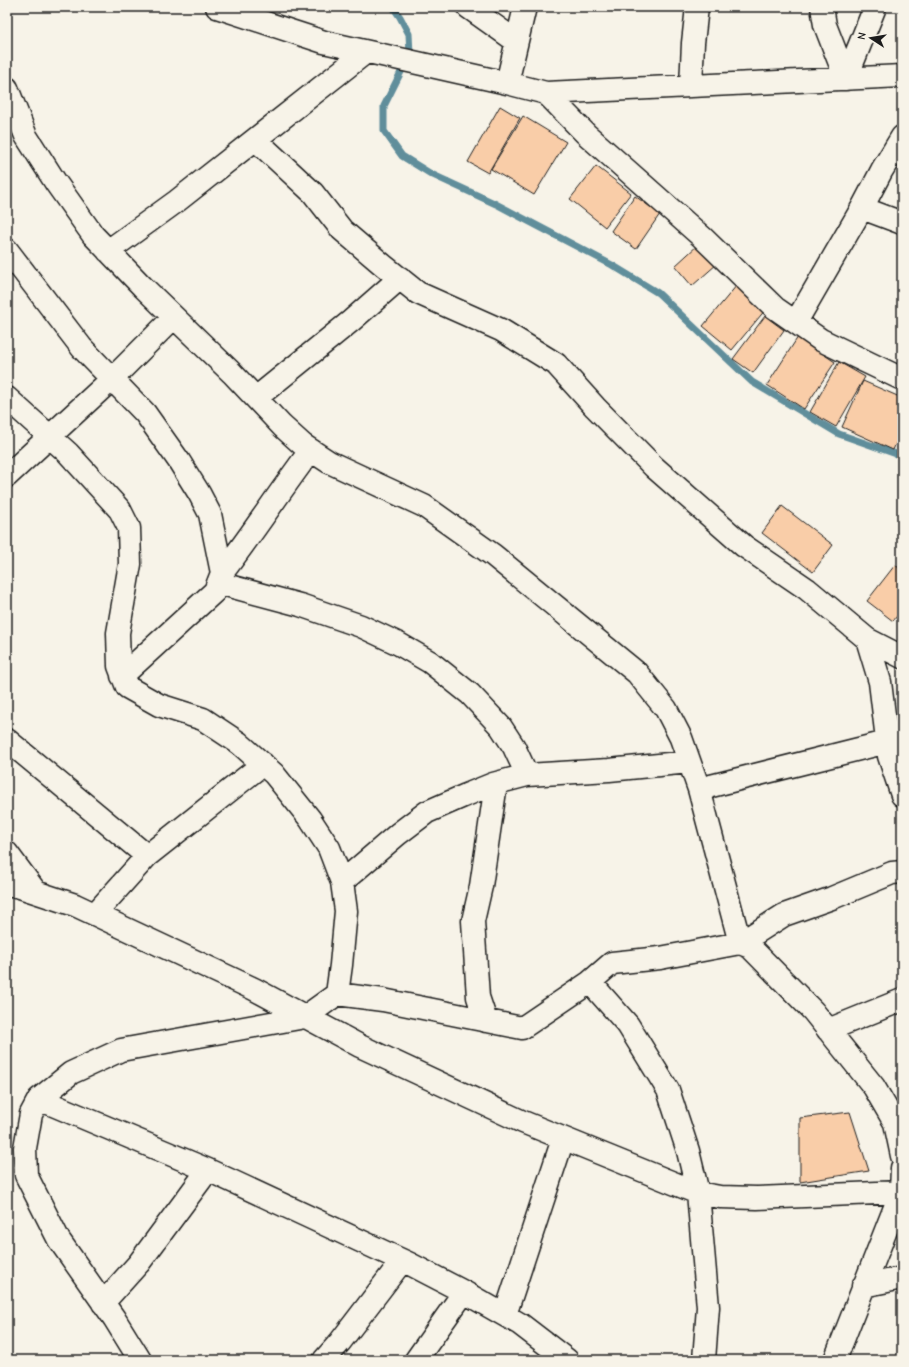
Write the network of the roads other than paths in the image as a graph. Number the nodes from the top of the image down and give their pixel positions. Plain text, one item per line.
1 (217, 7) edge
2 (468, 7) edge
3 (525, 7) edge
4 (697, 7) edge
5 (822, 7) edge
6 (875, 7) edge
7 (516, 41) junction
8 (366, 52) junction
9 (902, 76) edge
10 (846, 79) junction
11 (507, 83) junction
12 (691, 86) junction
13 (7, 88) edge
14 (546, 93) junction
15 (902, 137) edge
16 (256, 140) junction
17 (862, 208) junction
18 (902, 223) edge
19 (7, 250) edge
20 (108, 251) junction
21 (400, 278) junction
22 (174, 317) junction
23 (796, 322) junction
24 (902, 379) edge
25 (112, 380) junction
26 (7, 398) edge
27 (256, 398) junction
28 (50, 437) junction
29 (311, 450) junction
30 (7, 476) edge
31 (220, 578) junction
32 (867, 639) junction
33 (902, 657) edge
34 (122, 676) junction
35 (7, 740) edge
36 (887, 742) junction
37 (690, 762) junction
38 (263, 764) junction
39 (527, 775) junction
40 (496, 784) junction
41 (699, 789) junction
42 (902, 795) edge
43 (7, 853) edge
44 (147, 856) junction
45 (902, 872) edge
46 (342, 882) junction
47 (7, 886) edge
48 (36, 892) junction
49 (95, 914) junction
50 (740, 943) junction
51 (590, 982) junction
52 (337, 994) junction
53 (902, 1000) edge
54 (305, 1017) junction
55 (486, 1021) junction
56 (828, 1030) junction
57 (39, 1099) junction
58 (563, 1139) junction
59 (902, 1156) edge
60 (902, 1168) edge
61 (208, 1170) junction
62 (17, 1173) edge
63 (901, 1192) junction
64 (698, 1193) junction
65 (402, 1260) junction
66 (902, 1278) edge
67 (863, 1286) junction
68 (464, 1292) junction
69 (103, 1303) junction
70 (506, 1315) junction
71 (140, 1360) edge
72 (324, 1360) edge
73 (416, 1360) edge
74 (567, 1360) edge
75 (704, 1360) edge
76 (835, 1360) edge

1 - 8 street
2 - 7 street
3 - 7 street
4 - 12 street
5 - 10 street
6 - 10 street
7 - 11 street
8 - 11 street
8 - 16 street
9 - 10 street
10 - 12 street
11 - 14 street
12 - 14 street
13 - 20 street
14 - 23 street
15 - 17 street
16 - 20 street
16 - 21 street
17 - 18 street
17 - 23 street
19 - 25 street
20 - 22 street
21 - 27 street
21 - 32 street
22 - 25 street
22 - 27 street
23 - 24 street
25 - 28 street
25 - 31 street
26 - 28 street
27 - 29 street
28 - 30 street
28 - 34 street
29 - 31 street
29 - 37 street
31 - 34 street
31 - 39 street
32 - 33 street
32 - 36 street
34 - 38 street
35 - 44 street
36 - 41 street
36 - 42 street
37 - 39 street
37 - 41 street
38 - 44 street
38 - 46 street
39 - 40 street
40 - 46 street
40 - 55 street
41 - 50 street
43 - 48 street
44 - 49 street
45 - 50 street
46 - 52 street
47 - 48 street
48 - 49 street
49 - 54 street
50 - 51 street
50 - 56 street
51 - 55 street
51 - 64 street
52 - 54 street
52 - 55 street
53 - 56 street
54 - 57 street
54 - 58 street
56 - 59 street
57 - 61 street
57 - 62 street
58 - 64 street
58 - 70 street
60 - 63 street
61 - 65 street
61 - 69 street
62 - 69 street
63 - 64 street
63 - 67 street
64 - 75 street
65 - 68 street
65 - 72 street
66 - 67 street
67 - 76 street
68 - 70 street
68 - 73 street
69 - 71 street
70 - 74 street

